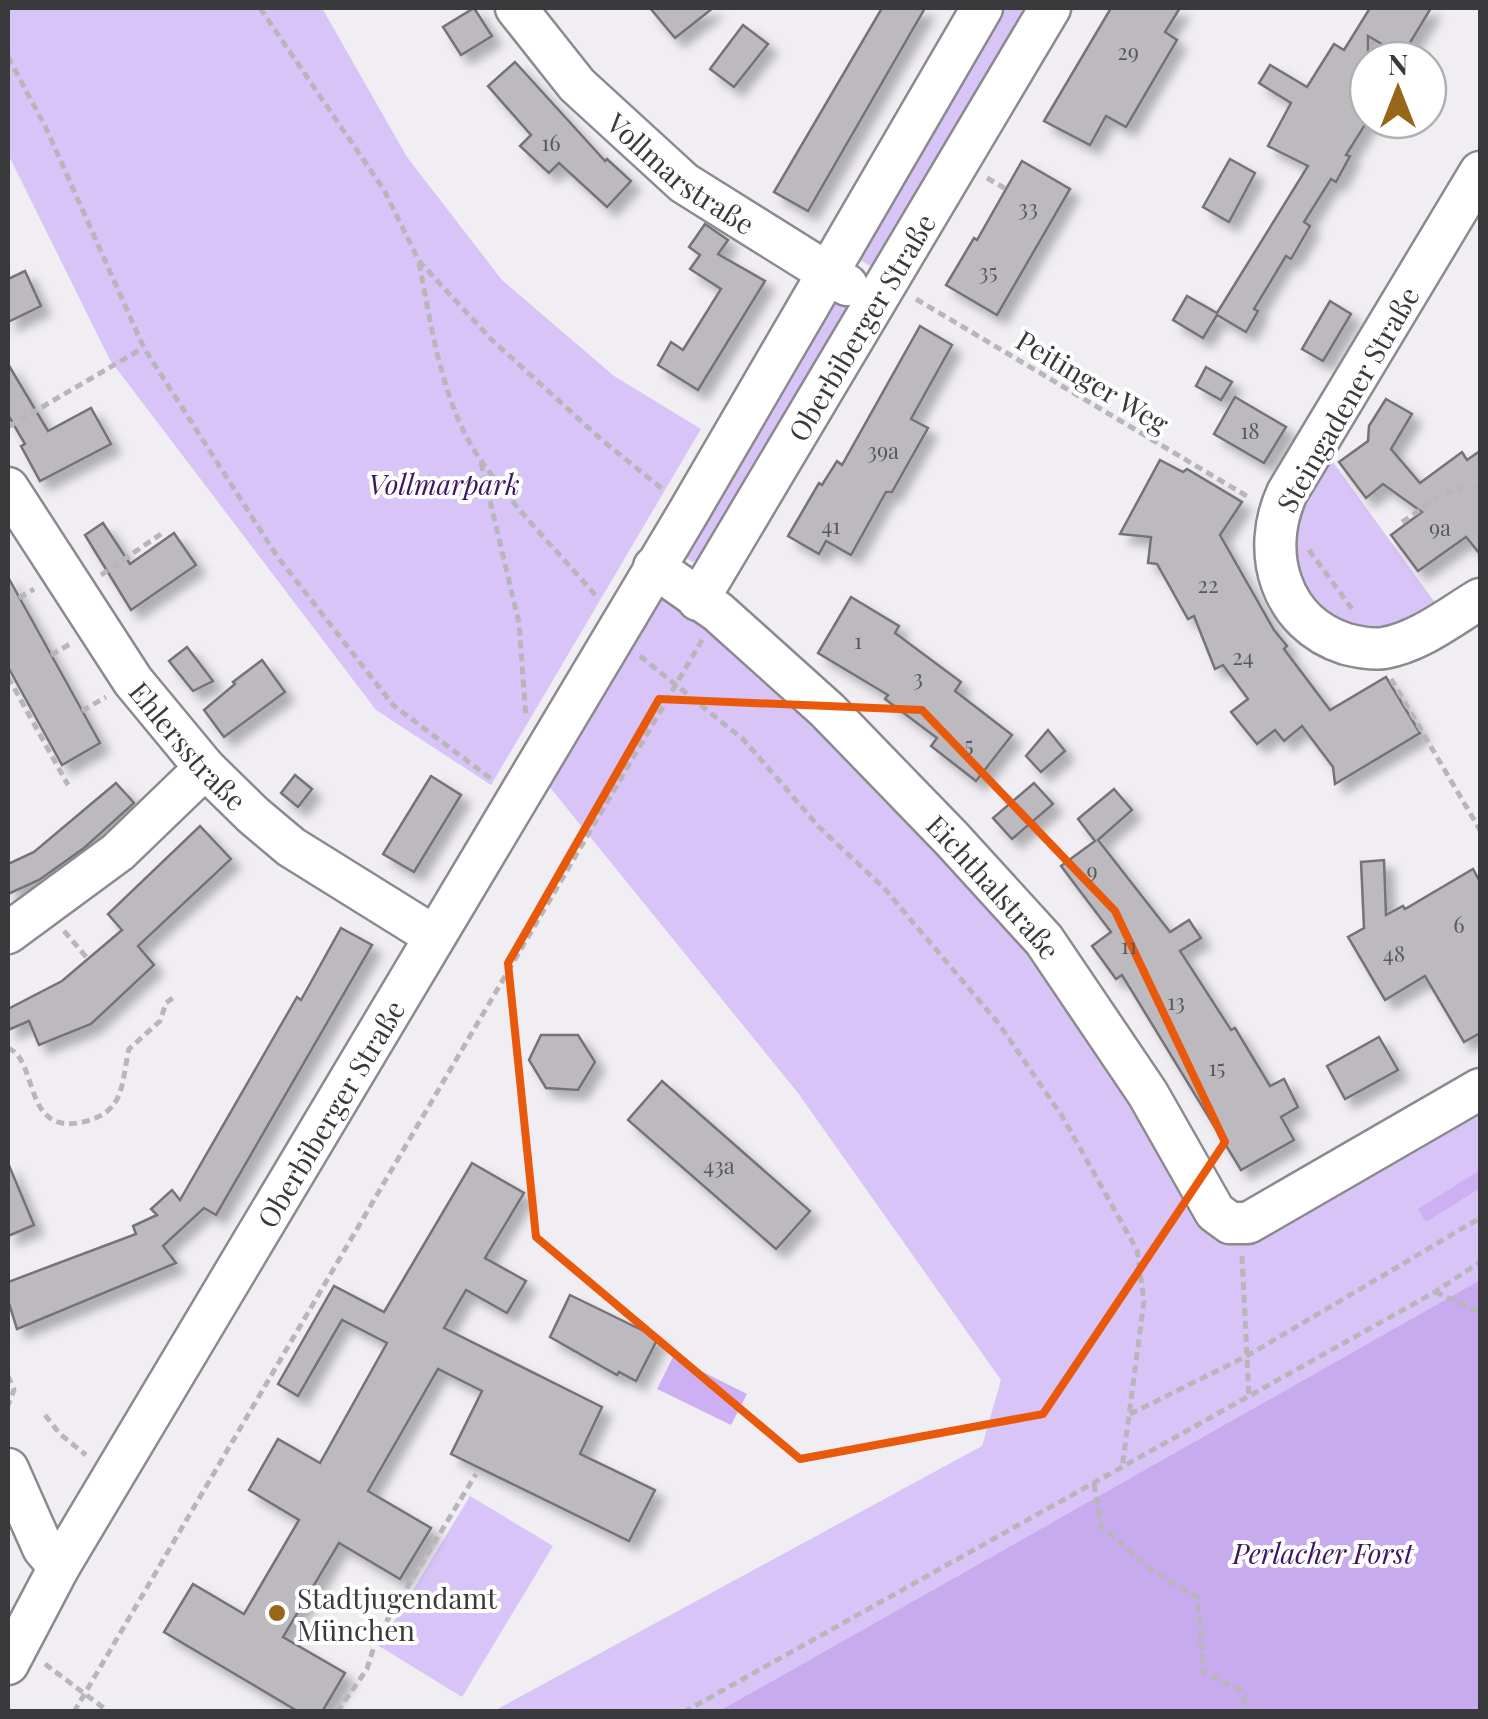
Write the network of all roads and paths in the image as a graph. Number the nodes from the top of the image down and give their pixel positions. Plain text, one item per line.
1 (260, 8) edge
2 (516, 8) edge
3 (982, 8) edge
4 (1050, 8) edge
5 (8, 57) edge
6 (1480, 172) edge
7 (987, 178) dead end
8 (1006, 189) dead end
9 (419, 260) junction
10 (826, 273) junction
11 (882, 292) junction
12 (144, 348) junction
13 (8, 427) edge
14 (480, 460) junction
15 (8, 488) edge
16 (1463, 488) dead end
17 (1280, 510) junction
18 (688, 513) junction
19 (1402, 522) dead end
20 (161, 534) dead end
21 (654, 567) junction
22 (74, 594) junction
23 (1480, 599) edge
24 (708, 606) junction
25 (619, 626) junction
26 (1380, 649) junction
27 (8, 678) edge
28 (677, 685) junction
29 (546, 747) junction
30 (205, 768) junction
31 (68, 786) dead end
32 (517, 796) junction
33 (1480, 830) edge
34 (8, 933) edge
35 (434, 936) junction
36 (174, 997) dead end
37 (8, 1048) edge
38 (1480, 1089) edge
39 (1480, 1218) edge
40 (1235, 1223) junction
41 (1480, 1262) edge
42 (1436, 1292) junction
43 (1480, 1312) edge
44 (1247, 1356) junction
45 (8, 1376) edge
46 (1250, 1397) junction
47 (8, 1405) edge
48 (1129, 1414) junction
49 (45, 1415) dead end
50 (90, 1458) dead end
51 (1122, 1469) junction
52 (8, 1470) edge
53 (476, 1474) dead end
54 (1094, 1484) junction
55 (58, 1567) junction
56 (13, 1654) edge
57 (85, 1693) junction
58 (74, 1712) edge
59 (109, 1712) edge
60 (337, 1712) edge
61 (684, 1712) edge
62 (1249, 1712) edge

1 - 9 path
2 - 10 street, Vollmarstraße
3 - 10 street, Oberbiberger Straße
4 - 11 street, Oberbiberger Straße
5 - 12 path
6 - 17 street, Steingadener Straße
7 - 8 path
9 - 14 path
9 - 18 path
10 - 11 street, Vollmarstraße
10 - 18 street, Oberbiberger Straße
11 - 17 path, Peitinger Weg
11 - 24 street, Oberbiberger Straße
12 - 13 path
12 - 32 path
14 - 25 path
14 - 29 path
15 - 22 street, Ehlersstraße
16 - 19 path
17 - 26 path
17 - 26 street, Steingadener Straße
18 - 21 street, Oberbiberger Straße
20 - 22 path
21 - 24 street
21 - 25 street, Oberbiberger Straße
22 - 30 street, Ehlersstraße
23 - 26 street
24 - 28 path
24 - 40 street, Eichthalstraße
25 - 28 path
25 - 29 street, Oberbiberger Straße
26 - 33 path
27 - 31 path
28 - 48 path
28 - 57 path
29 - 32 street, Oberbiberger Straße
30 - 34 street
30 - 35 street, Ehlersstraße
32 - 35 street, Oberbiberger Straße
35 - 55 street, Oberbiberger Straße
36 - 37 path
38 - 40 street
39 - 44 path
40 - 44 path
41 - 42 path
42 - 43 path
42 - 46 path
44 - 46 path
44 - 48 path
45 - 47 path
46 - 51 path
48 - 51 path
49 - 50 path
51 - 54 path
52 - 55 street
53 - 60 path
54 - 61 path
54 - 62 path
55 - 56 street, Oberbiberger Straße
56 - 57 path
57 - 58 path
57 - 59 path

